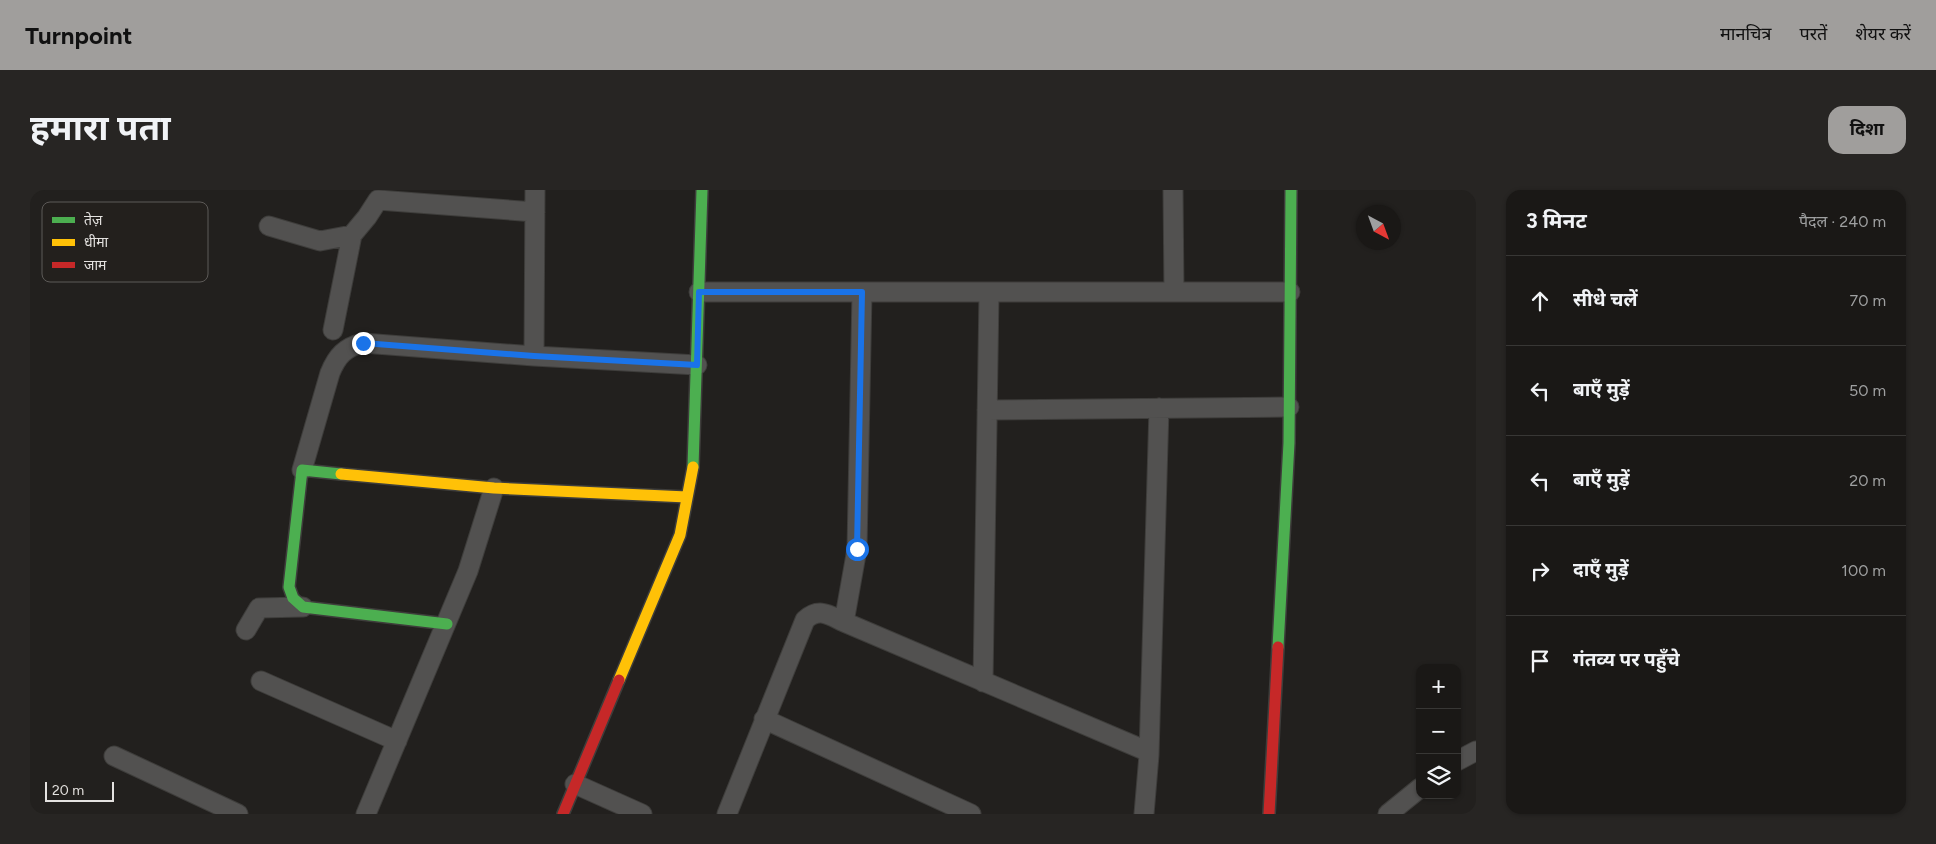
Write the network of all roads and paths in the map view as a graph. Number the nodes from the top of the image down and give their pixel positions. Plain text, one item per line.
1 (535, 190) edge
2 (702, 190) edge
3 (1173, 190) edge
4 (1291, 190) edge
5 (535, 212) junction
6 (270, 226) dead end
7 (352, 235) junction
8 (699, 292) junction
9 (862, 292) junction
10 (1174, 292) junction
11 (1290, 292) junction
12 (989, 293) junction
13 (333, 330) dead end
14 (534, 356) junction
15 (697, 365) junction
16 (1289, 407) junction
17 (1159, 408) junction
18 (987, 410) junction
19 (302, 470) junction
20 (494, 488) junction
21 (687, 497) junction
22 (303, 607) junction
23 (844, 622) junction
24 (447, 624) junction
25 (246, 630) dead end
26 (261, 681) dead end
27 (983, 682) junction
28 (764, 719) junction
29 (397, 741) junction
30 (1476, 751) edge
31 (1149, 752) junction
32 (114, 756) dead end
33 (1461, 759) edge
34 (575, 784) junction
35 (1416, 791) edge
36 (238, 814) edge
37 (366, 814) edge
38 (563, 814) edge
39 (642, 814) edge
40 (727, 814) edge
41 (971, 814) edge
42 (1144, 814) edge
43 (1269, 814) edge
44 (1388, 814) edge

1 - 5 street
2 - 8 street
3 - 10 street
4 - 11 street
5 - 7 street
5 - 14 street
6 - 7 street
7 - 13 street
8 - 9 street
8 - 15 street
9 - 12 street
9 - 23 street
10 - 11 street
10 - 12 street
11 - 16 street
12 - 18 street
14 - 15 street
14 - 19 street
15 - 21 street
16 - 17 street
16 - 43 street
17 - 18 street
17 - 31 street
18 - 27 street
19 - 20 street
19 - 22 street
20 - 21 street
20 - 24 street
21 - 34 street
22 - 24 street
22 - 25 street
23 - 27 street
23 - 28 street
24 - 29 street
26 - 29 street
27 - 31 street
28 - 40 street
28 - 41 street
29 - 37 street
30 - 33 street
31 - 42 street
32 - 36 street
34 - 38 street
34 - 39 street
35 - 44 street

